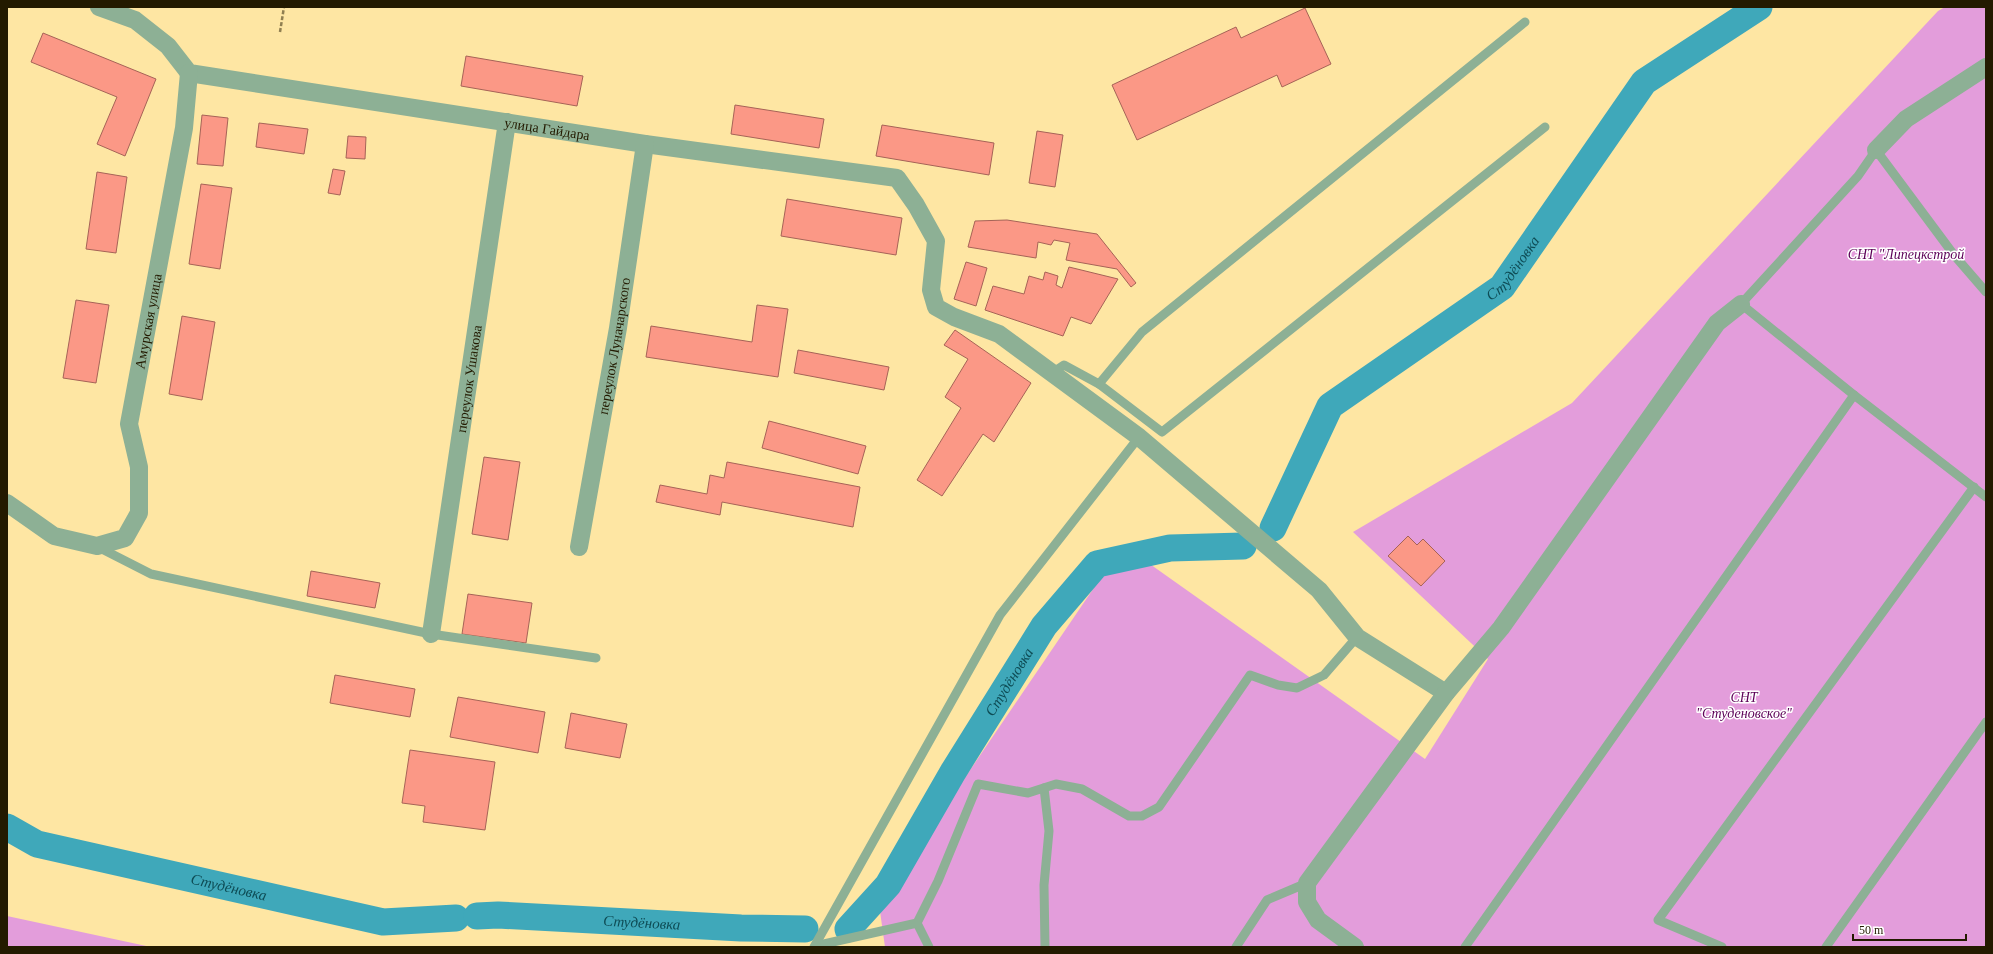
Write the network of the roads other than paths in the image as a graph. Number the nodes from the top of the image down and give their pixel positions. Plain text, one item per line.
1 (99, 7) edge
2 (1525, 22) dead end
3 (1986, 67) edge
4 (189, 73) junction
5 (507, 122) junction
6 (1545, 127) dead end
7 (645, 144) junction
8 (1876, 150) junction
9 (1986, 292) edge
10 (1741, 304) junction
11 (1052, 373) junction
12 (1099, 384) junction
13 (1854, 396) junction
14 (1139, 437) junction
15 (1974, 487) junction
16 (1986, 497) edge
17 (7, 503) edge
18 (97, 546) junction
19 (579, 547) dead end
20 (431, 634) junction
21 (1357, 637) junction
22 (596, 658) dead end
23 (1446, 693) junction
24 (1986, 722) edge
25 (1044, 788) junction
26 (1307, 883) junction
27 (917, 923) junction
28 (814, 946) edge
29 (929, 947) edge
30 (1045, 947) edge
31 (1236, 947) edge
32 (1355, 947) edge
33 (1466, 947) edge
34 (1722, 947) edge
35 (1826, 947) edge

1 - 4 street
2 - 12 lane
3 - 8 street
4 - 5 street, улица Гайдара
4 - 18 street, Амурская улица
5 - 7 street, улица Гайдара
5 - 20 street, переулок Ушакова
6 - 12 lane
7 - 11 street, улица Гайдара
7 - 19 street, переулок Луначарского
8 - 9 lane
8 - 10 lane
10 - 13 lane
10 - 23 street
11 - 12 lane
11 - 14 street
13 - 15 lane
13 - 33 lane
14 - 21 street
14 - 28 lane
15 - 16 lane
15 - 34 lane
17 - 18 street
18 - 20 lane
20 - 22 lane
21 - 23 street
21 - 25 lane
23 - 26 street
24 - 35 lane
25 - 27 lane
25 - 30 lane
26 - 31 lane
26 - 32 street
27 - 28 lane
27 - 29 lane

